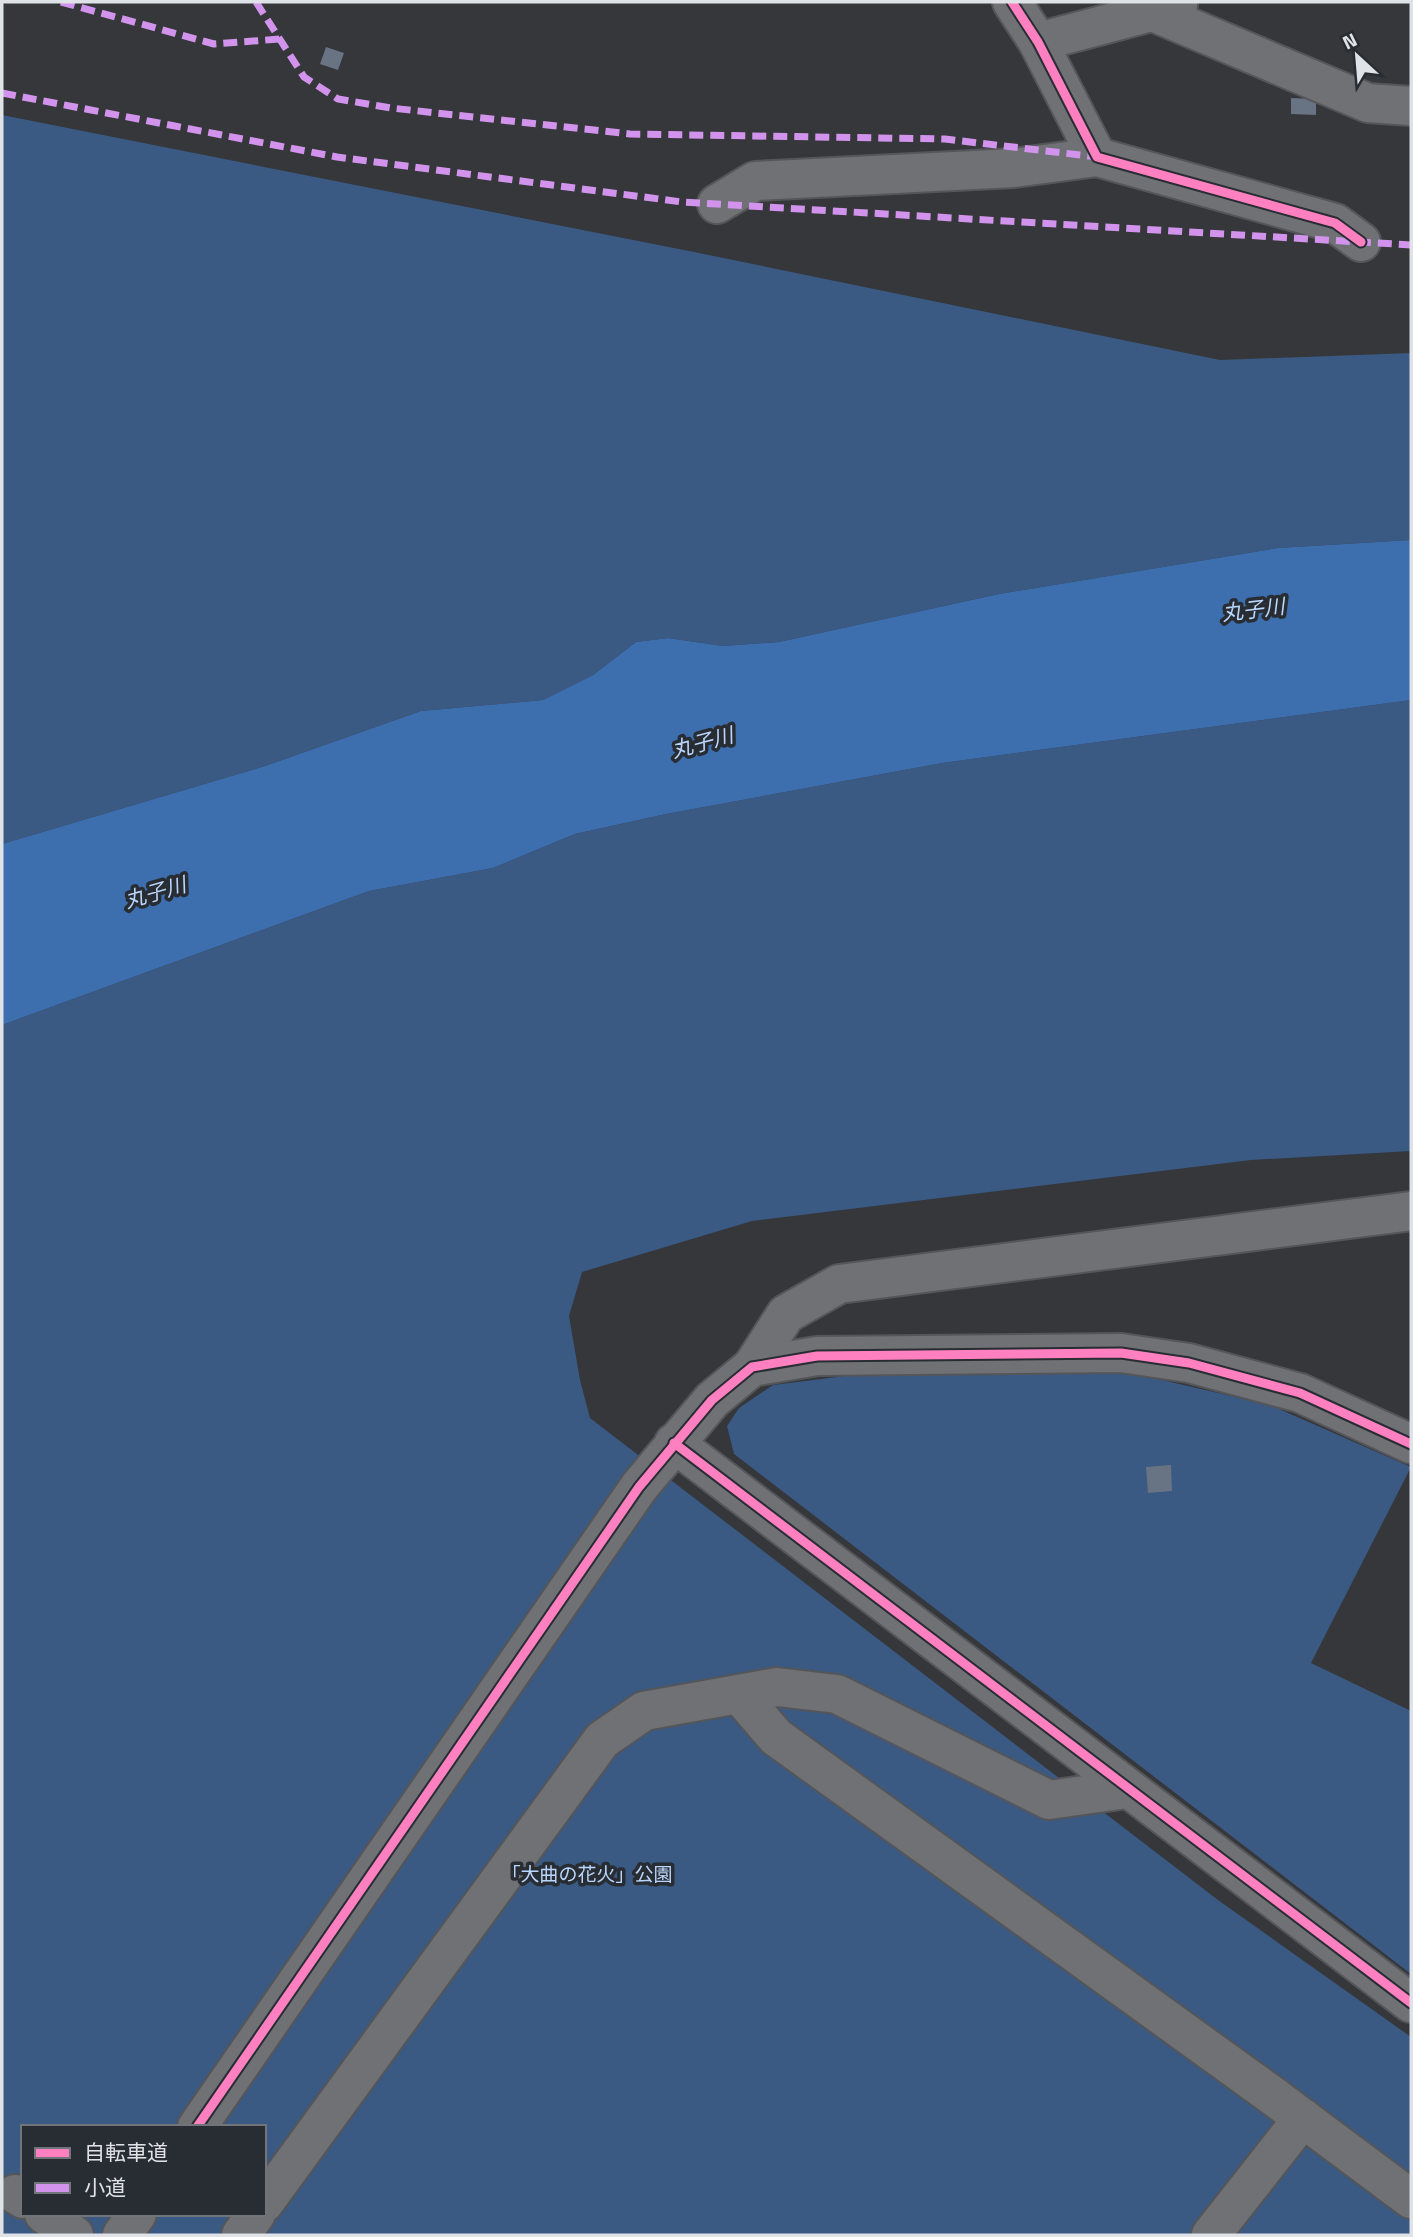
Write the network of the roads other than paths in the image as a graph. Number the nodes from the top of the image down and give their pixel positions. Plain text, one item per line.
1 (1012, 2) edge
2 (1191, 2) edge
3 (1153, 12) junction
4 (1038, 42) junction
5 (1411, 106) edge
6 (1097, 157) junction
7 (717, 204) dead end
8 (1361, 242) dead end
9 (1411, 1211) edge
10 (752, 1367) junction
11 (674, 1443) junction
12 (1411, 1444) edge
13 (739, 1694) junction
14 (1127, 1789) junction
15 (1411, 2003) edge
16 (1303, 2118) junction
17 (198, 2125) edge
18 (1411, 2199) edge
19 (266, 2200) edge
20 (46, 2216) edge
21 (136, 2216) edge
22 (255, 2216) edge
23 (74, 2235) edge
24 (122, 2235) edge
25 (241, 2235) edge
26 (1211, 2235) edge

1 - 4 street
2 - 3 street
3 - 4 street
3 - 5 street
4 - 6 street
6 - 7 street
6 - 8 street
9 - 10 street
10 - 11 street
10 - 12 street
11 - 14 street
11 - 17 street
13 - 14 street
13 - 16 street
13 - 19 street
14 - 15 street
16 - 18 street
16 - 26 street
20 - 23 street
21 - 24 street
22 - 25 street

